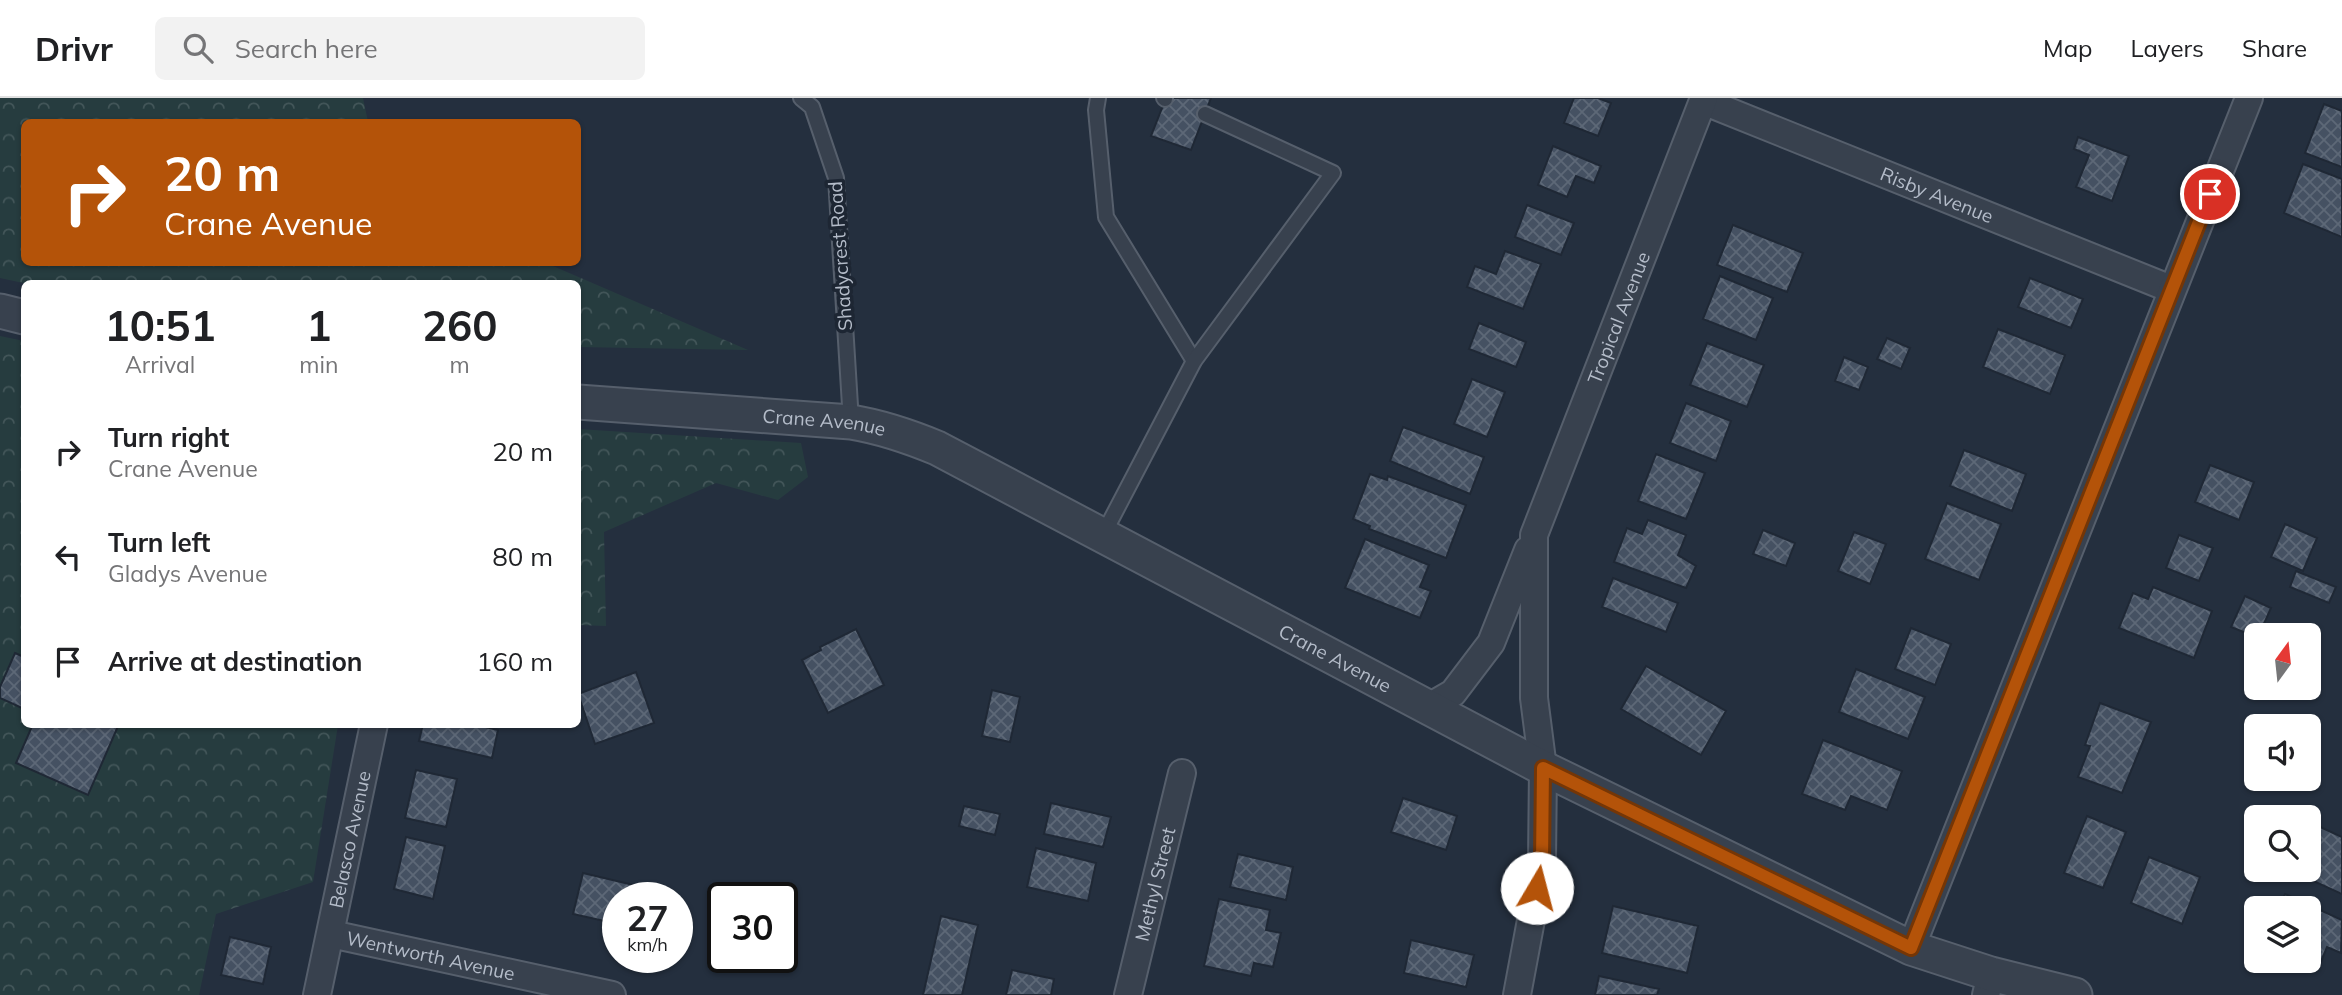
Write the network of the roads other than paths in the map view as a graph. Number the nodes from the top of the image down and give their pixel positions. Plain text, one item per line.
1 (802, 98) edge
2 (1098, 98) edge
3 (2249, 98) edge
4 (1703, 99) edge
5 (1205, 114) dead end
6 (2172, 289) junction
7 (0, 311) edge
8 (21, 316) edge
9 (1194, 361) junction
10 (581, 402) edge
11 (850, 422) junction
12 (1534, 535) junction
13 (1102, 536) junction
14 (1427, 708) junction
15 (373, 728) edge
16 (1543, 768) junction
17 (1182, 773) dead end
18 (331, 934) junction
19 (1911, 948) junction
20 (1988, 984) edge
21 (317, 995) edge
22 (612, 995) edge
23 (1128, 995) edge
24 (1517, 995) edge
25 (2075, 995) edge

1 - 11 lane, Shadycrest Road
2 - 9 lane
3 - 6 street
4 - 6 street, Risby Avenue
4 - 12 street, Tropical Avenue
5 - 9 lane
6 - 19 street
7 - 8 street
9 - 13 lane
10 - 11 street, Crane Avenue
11 - 13 street, Crane Avenue
12 - 14 street, Tropical Avenue
12 - 16 street, Tropical Avenue
13 - 14 street, Crane Avenue
14 - 16 street, Crane Avenue
15 - 18 street, Belasco Avenue
16 - 19 street, Crane Avenue
16 - 24 street, Tropical Avenue
17 - 23 street, Methyl Street
18 - 21 street, Belasco Avenue
18 - 22 street, Wentworth Avenue
19 - 20 street, Crane Avenue
20 - 25 street, Crane Avenue

